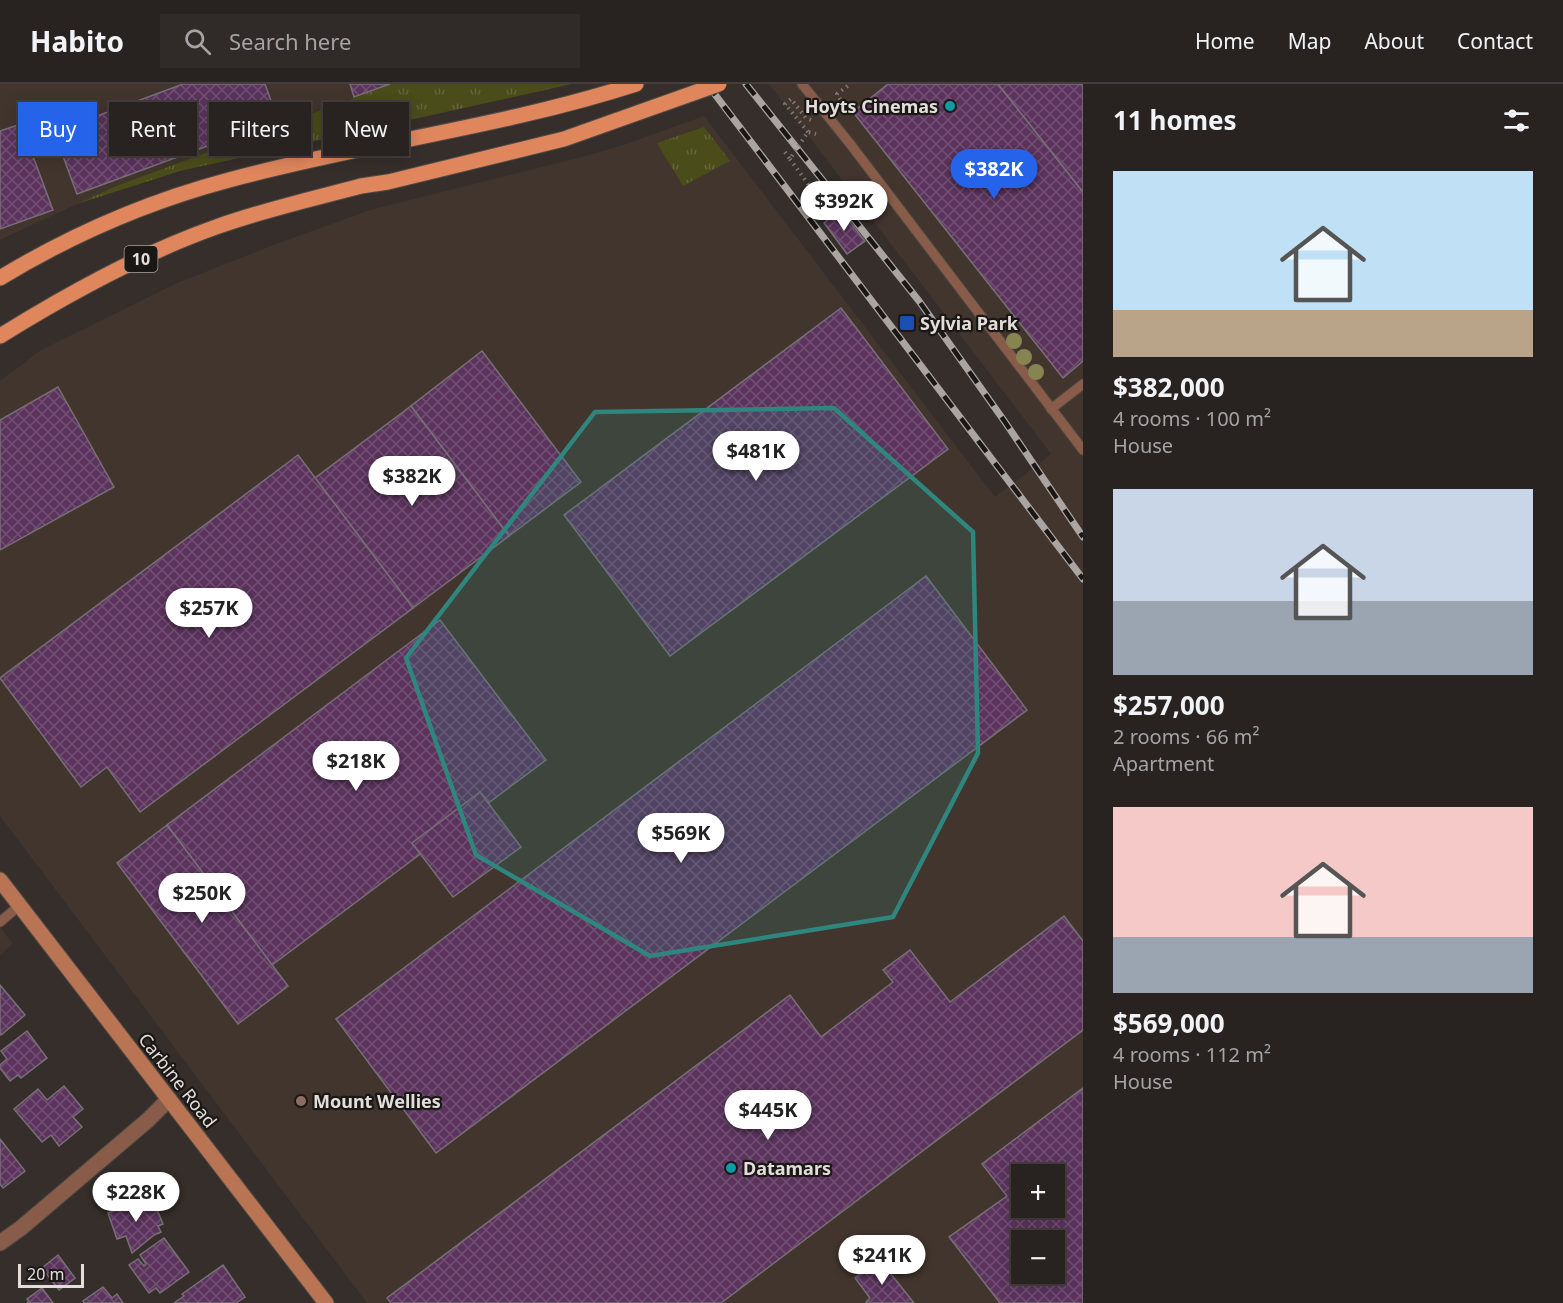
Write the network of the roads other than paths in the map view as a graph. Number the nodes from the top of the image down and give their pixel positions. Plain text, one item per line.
1 (636, 84) edge
2 (719, 84) edge
3 (804, 85) edge
4 (0, 278) edge
5 (0, 336) edge
6 (1083, 384) edge
7 (1052, 409) junction
8 (1083, 450) edge
9 (0, 880) edge
10 (20, 905) junction
11 (0, 922) edge
12 (169, 1100) junction
13 (0, 1243) edge
14 (326, 1303) edge

1 - 4 main road
2 - 5 main road, 10, bridge
3 - 7 lane
6 - 7 lane
7 - 8 lane
9 - 10 main road, Carbine Road
10 - 11 lane
10 - 12 main road, Carbine Road
12 - 13 street
12 - 14 main road, Carbine Road

